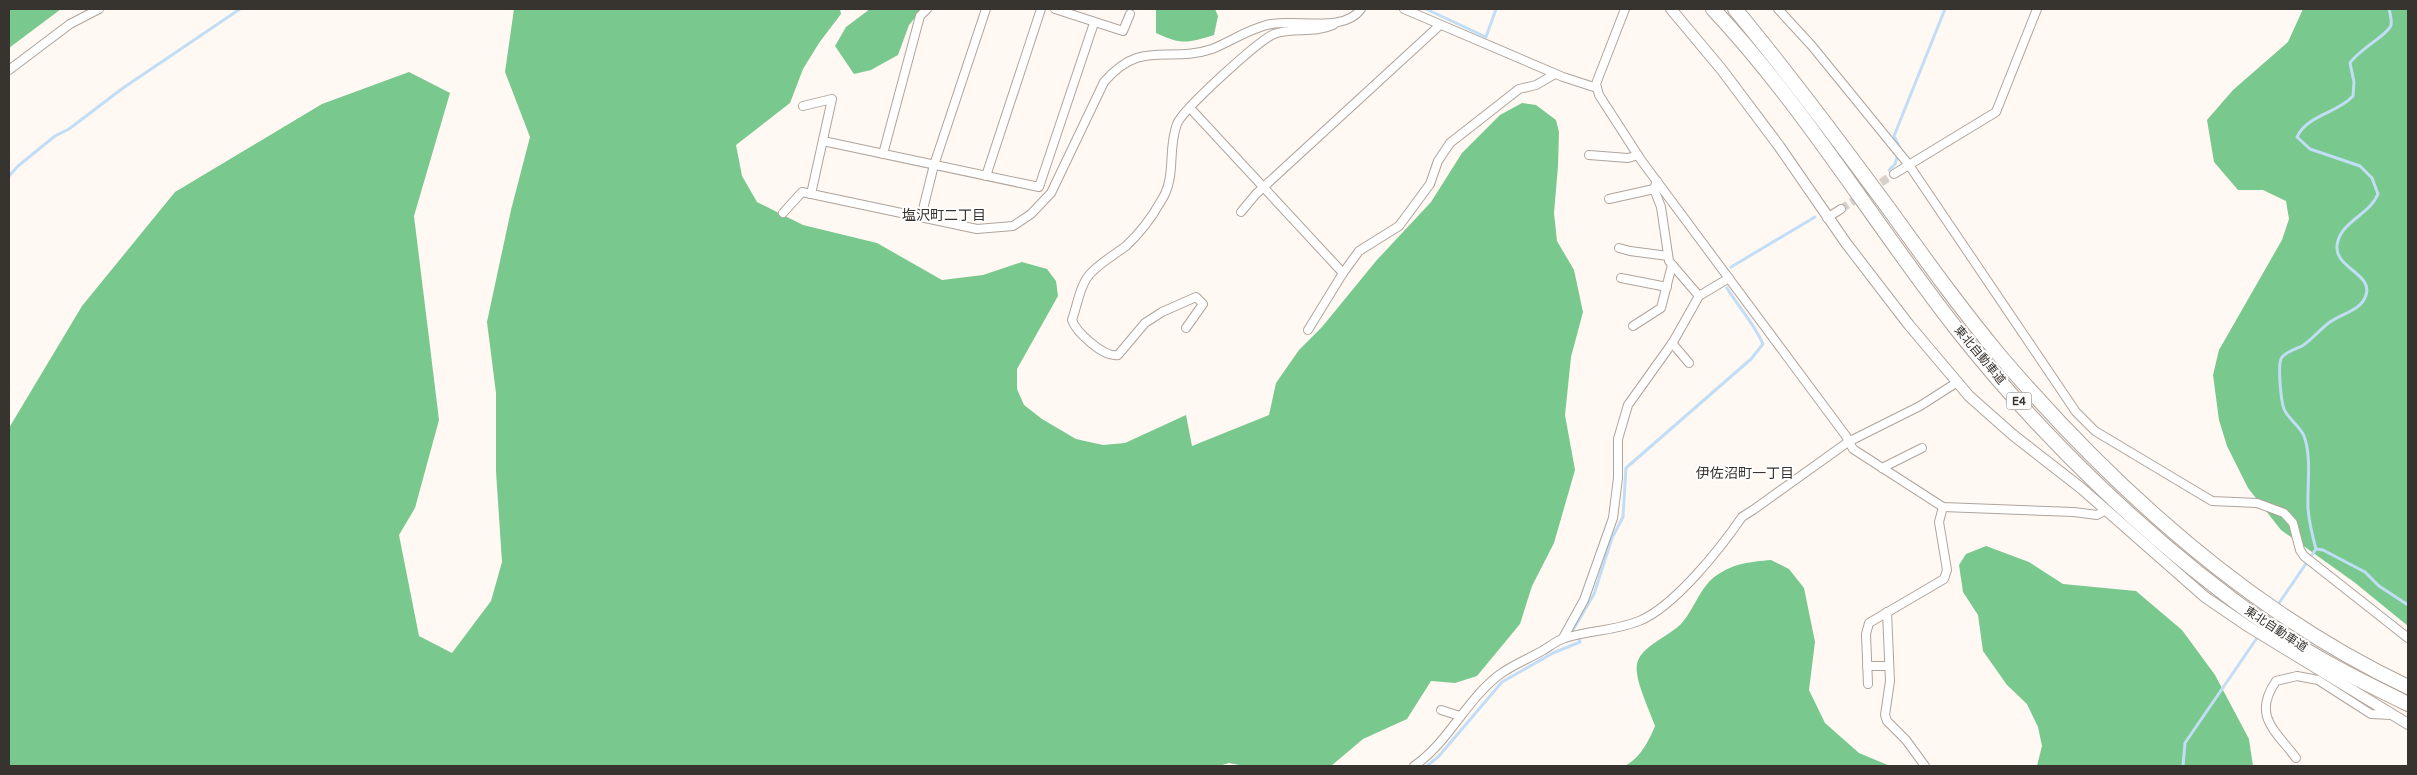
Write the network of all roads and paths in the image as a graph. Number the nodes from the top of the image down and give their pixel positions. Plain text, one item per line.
1 (99, 9) edge
2 (927, 9) edge
3 (986, 9) edge
4 (1041, 9) edge
5 (1054, 9) edge
6 (1361, 9) edge
7 (1404, 9) edge
8 (1625, 9) edge
9 (1671, 9) edge
10 (1713, 9) edge
11 (1736, 9) edge
12 (1778, 9) edge
13 (2037, 9) edge
14 (1130, 14) dead end
15 (1094, 23) junction
16 (1337, 23) junction
17 (1440, 25) junction
18 (9, 70) edge
19 (1555, 74) junction
20 (1597, 88) junction
21 (803, 106) dead end
22 (1190, 108) junction
23 (823, 141) junction
24 (883, 154) junction
25 (1589, 155) dead end
26 (1638, 155) junction
27 (934, 165) junction
28 (1909, 165) junction
29 (1894, 174) tunnel mouth
30 (986, 176) junction
31 (1655, 185) junction
32 (1263, 188) junction
33 (811, 194) junction
34 (1610, 199) dead end
35 (1841, 209) tunnel mouth
36 (1241, 212) dead end
37 (783, 213) dead end
38 (921, 217) junction
39 (1827, 218) junction
40 (1618, 248) dead end
41 (1668, 256) junction
42 (1672, 265) junction
43 (1343, 273) junction
44 (1621, 278) dead end
45 (1728, 278) junction
46 (1667, 288) junction
47 (1699, 296) junction
48 (1633, 326) dead end
49 (1186, 328) dead end
50 (1308, 330) dead end
51 (1672, 343) junction
52 (1689, 363) dead end
53 (1956, 383) junction
54 (1848, 442) junction
55 (1922, 448) dead end
56 (1882, 468) junction
57 (1943, 507) junction
58 (2106, 510) junction
59 (1886, 612) junction
60 (1563, 638) junction
61 (2408, 638) edge
62 (1867, 666) junction
63 (1889, 666) junction
64 (1868, 684) dead end
65 (2408, 687) edge
66 (2408, 704) edge
67 (1442, 710) dead end
68 (2391, 715) junction
69 (1460, 716) junction
70 (2408, 724) edge
71 (2296, 758) dead end
72 (1414, 766) edge
73 (1926, 766) edge

1 - 18 street
2 - 24 street
3 - 27 street
4 - 30 street
5 - 15 street
6 - 16 street
7 - 17 street
8 - 20 street
9 - 39 street
10 - 66 highway, 東北自動車道 / E4
11 - 65 highway, 東北自動車道 / E4
12 - 28 street
13 - 28 street
14 - 15 street
15 - 30 street
16 - 22 street
16 - 38 street
17 - 19 street
17 - 32 street
19 - 20 street
19 - 43 street
20 - 26 street
21 - 23 street
22 - 32 street
22 - 49 street
23 - 24 street
23 - 33 street
24 - 27 street
25 - 26 street
26 - 31 street
27 - 30 street
27 - 38 street
28 - 29 street
28 - 61 street
31 - 34 street
31 - 41 street
31 - 45 street
32 - 36 street
32 - 43 street
33 - 37 street
33 - 38 street
35 - 39 street
39 - 53 street
40 - 41 street
41 - 42 street
42 - 46 street
42 - 47 street
43 - 50 street
44 - 46 street
45 - 47 street
45 - 54 street
46 - 48 street
47 - 51 street
51 - 52 street
51 - 60 street
53 - 54 street
53 - 58 street
54 - 56 street
54 - 60 street
55 - 56 street
56 - 57 street
57 - 58 street
57 - 59 street
58 - 68 street
59 - 62 street
59 - 63 street
60 - 69 street
62 - 63 street
62 - 64 street
63 - 73 street
67 - 69 street
68 - 70 street
68 - 71 street
69 - 72 street

